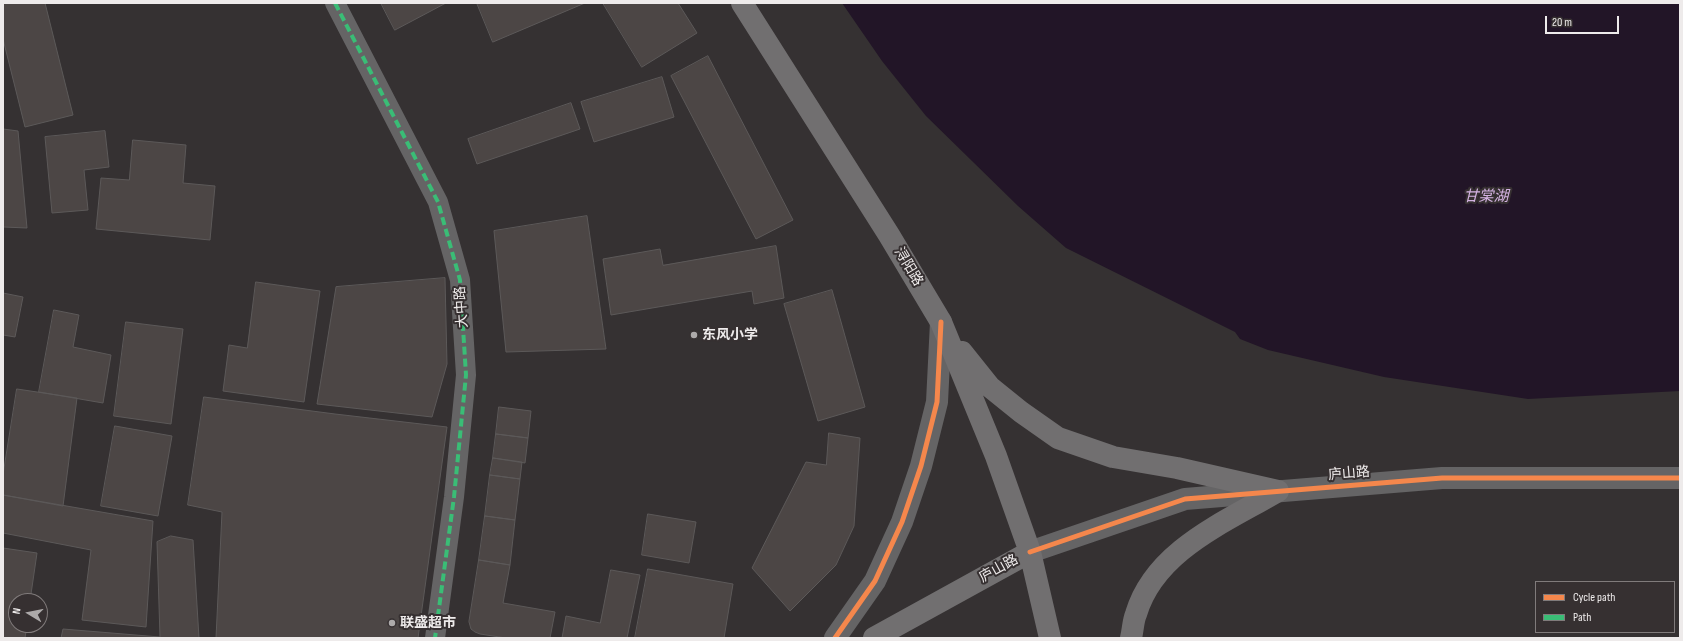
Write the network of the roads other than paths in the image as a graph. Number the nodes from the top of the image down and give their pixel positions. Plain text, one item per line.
1 (335, 3) edge
2 (742, 3) edge
3 (941, 322) junction
4 (1680, 478) edge
5 (1278, 491) junction
6 (1030, 552) junction
7 (435, 638) edge
8 (835, 638) edge
9 (874, 638) edge
10 (1050, 638) edge
11 (1131, 638) edge

1 - 7 street, 大中路
2 - 3 main road, 浔阳路
3 - 5 main road
3 - 6 main road, 浔阳路
3 - 8 street
4 - 5 street, 庐山路
5 - 6 street, 庐山路
5 - 11 main road
6 - 9 main road, 庐山路
6 - 10 main road, 浔阳路

